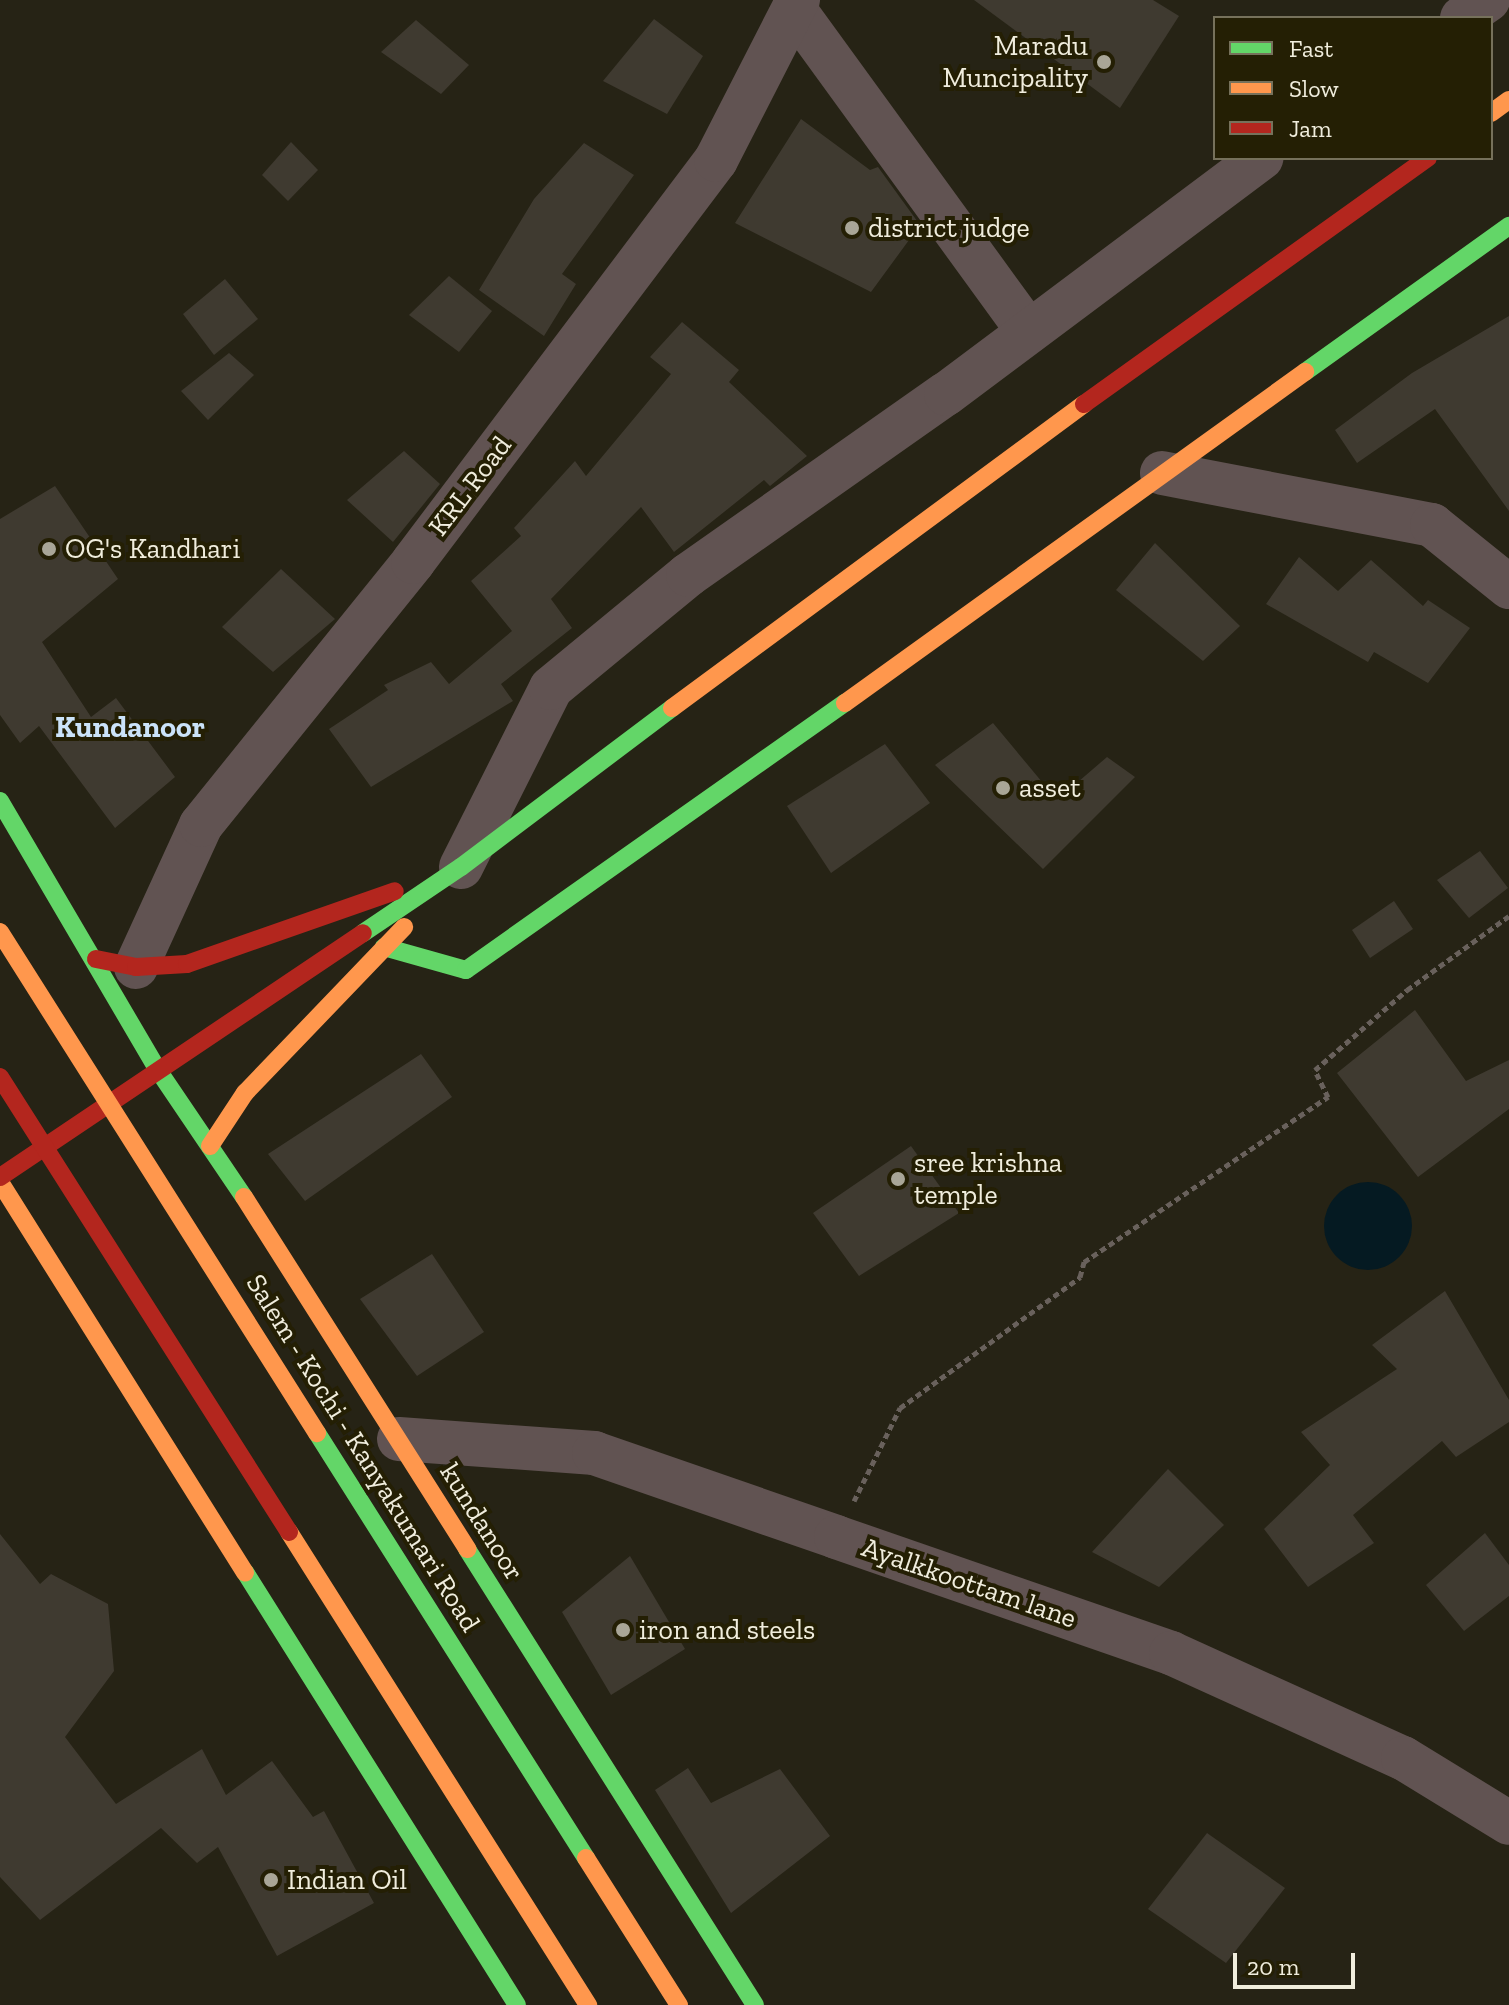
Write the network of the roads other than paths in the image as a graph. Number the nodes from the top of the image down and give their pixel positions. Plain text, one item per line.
1 (1488, 0) edge
2 (796, 4) edge
3 (1465, 16) edge
4 (1258, 160) edge
5 (1425, 160) edge
6 (1509, 226) edge
7 (1029, 332) junction
8 (1162, 473) junction
9 (1509, 587) edge
10 (0, 801) edge
11 (461, 867) junction
12 (0, 932) edge
13 (384, 947) junction
14 (116, 963) junction
15 (158, 1070) junction
16 (0, 1077) edge
17 (210, 1146) junction
18 (0, 1180) edge
19 (399, 1439) junction
20 (1509, 1823) edge
21 (517, 2005) edge
22 (588, 2005) edge
23 (679, 2005) edge
24 (755, 2005) edge

1 - 3 street
2 - 7 street
2 - 14 street, KRL Road
4 - 7 street
5 - 11 main road
6 - 8 main road
7 - 11 street
8 - 9 street
8 - 13 main road
10 - 14 main road, kundanoor
11 - 13 main road
11 - 14 main road
11 - 15 main road
12 - 23 main road, Salem - Kochi - Kanyakumari Road, bridge
13 - 17 main road
14 - 15 main road, kundanoor
15 - 17 main road, kundanoor
15 - 18 main road
16 - 22 main road, bridge
17 - 19 main road, kundanoor
18 - 21 main road
19 - 20 street, Ayalkkoottam lane
19 - 24 main road, kundanoor

